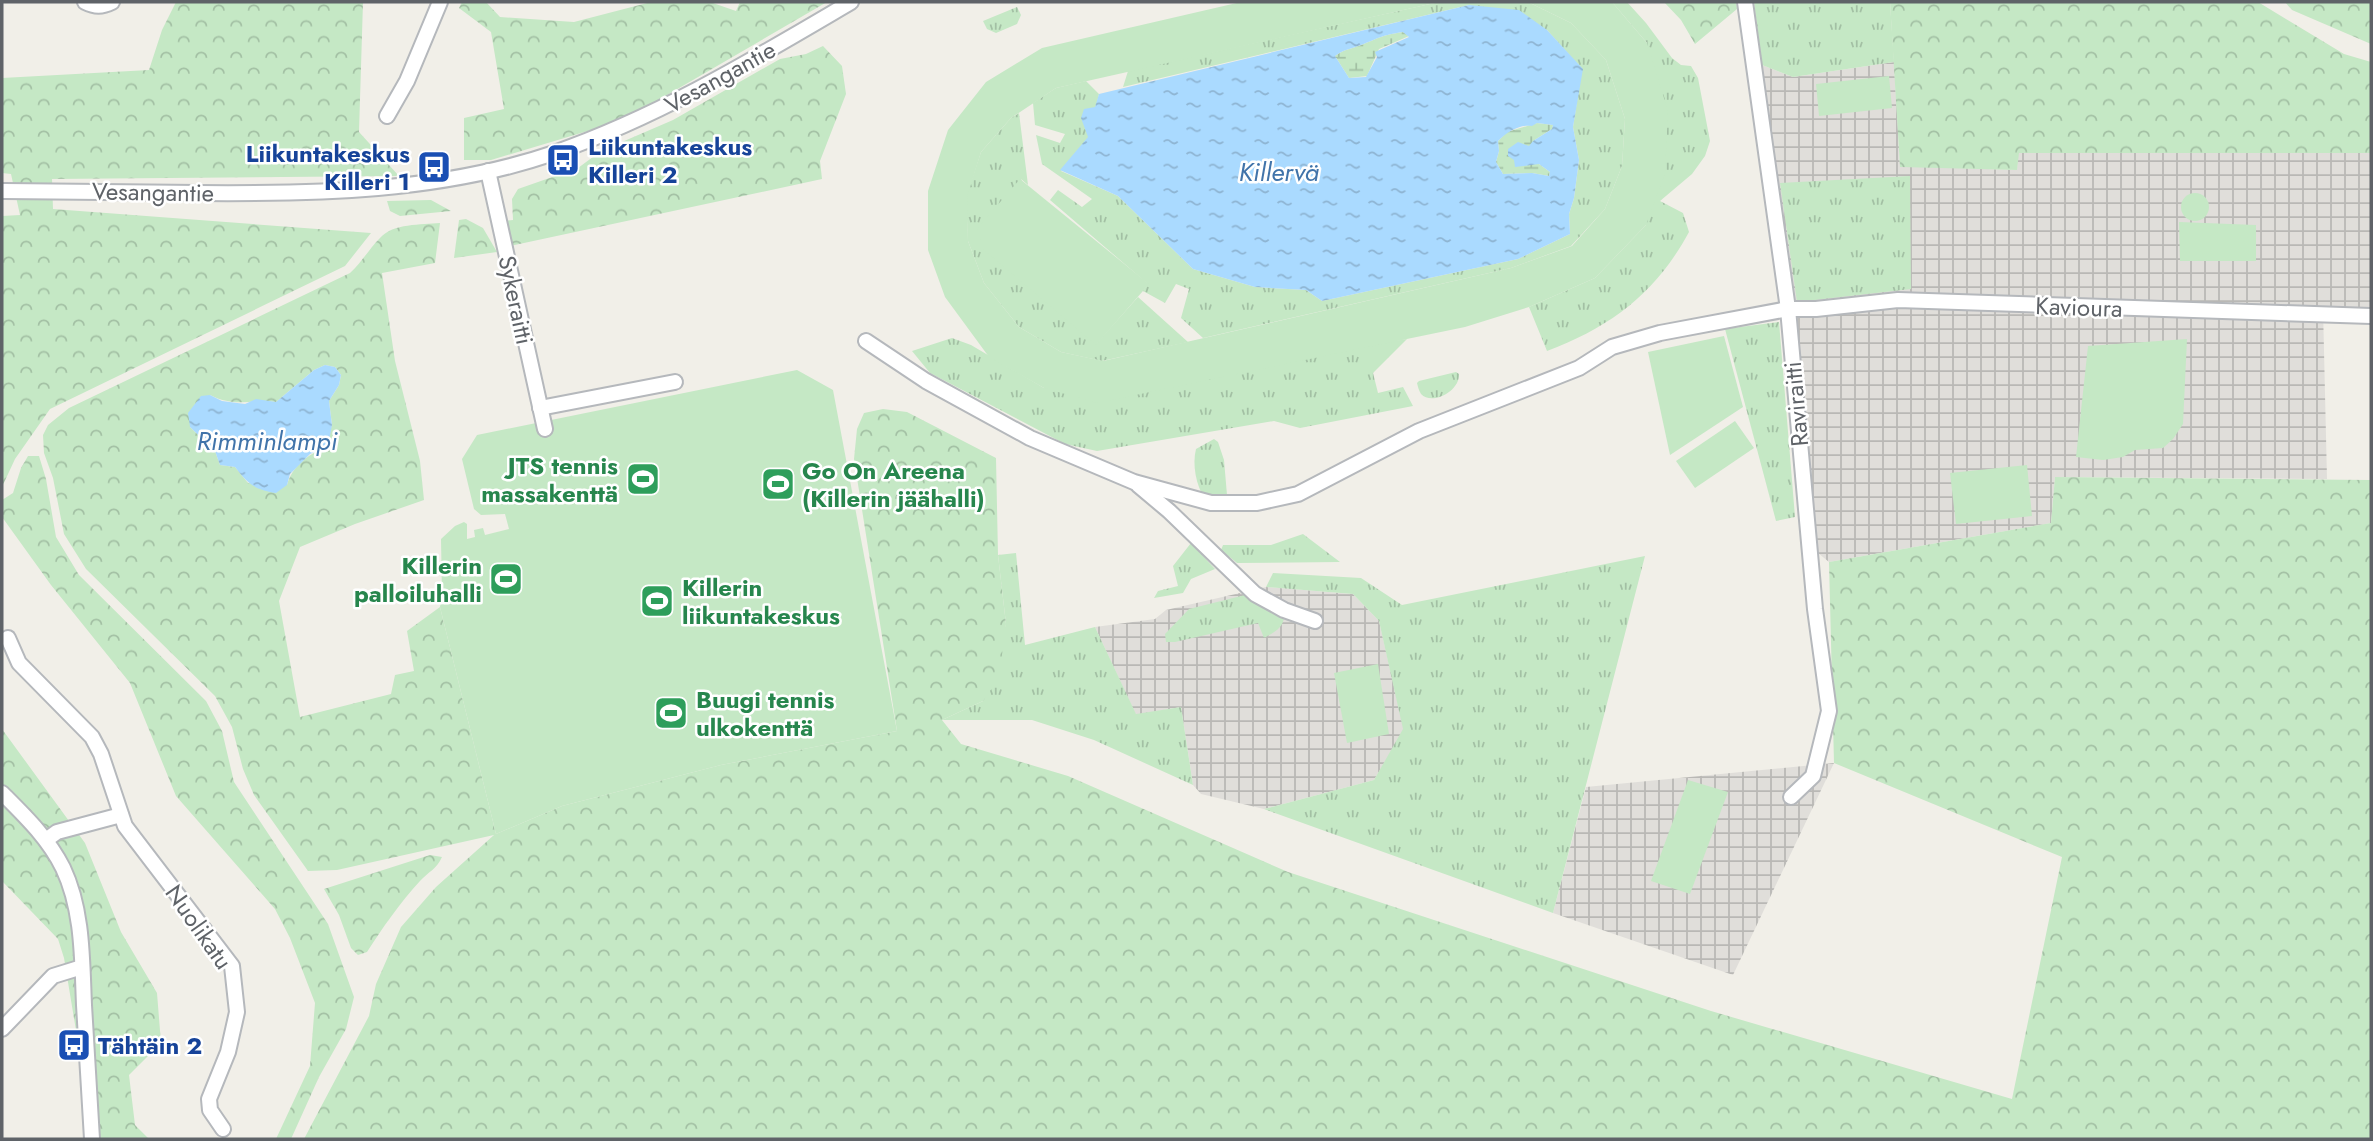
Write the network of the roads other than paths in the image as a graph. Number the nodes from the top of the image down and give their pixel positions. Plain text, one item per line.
1 (85, 2) edge
2 (112, 2) edge
3 (440, 2) edge
4 (850, 2) edge
5 (1745, 2) edge
6 (387, 116) dead end
7 (488, 170) junction
8 (2, 191) edge
9 (1788, 309) junction
10 (2371, 316) edge
11 (866, 341) dead end
12 (675, 382) dead end
13 (540, 408) junction
14 (545, 429) dead end
15 (1134, 482) junction
16 (1315, 621) dead end
17 (8, 638) dead end
18 (2, 793) edge
19 (1791, 797) dead end
20 (121, 815) junction
21 (46, 840) junction
22 (82, 967) junction
23 (2, 1029) edge
24 (223, 1129) dead end
25 (92, 1139) edge

1 - 2 street
3 - 6 street
4 - 7 street, Vesangantie
5 - 9 street, Raviraitti
7 - 8 street, Vesangantie
7 - 13 street, Sykeraitti
9 - 10 street, Kavioura
9 - 15 street, Kavioura
9 - 19 street, Raviraitti
11 - 15 street
12 - 13 street
13 - 14 street, Sykeraitti
15 - 16 street
17 - 20 street, Nuolikatu
18 - 21 street
20 - 21 street
20 - 24 street, Nuolikatu
21 - 22 street
22 - 23 street
22 - 25 street

